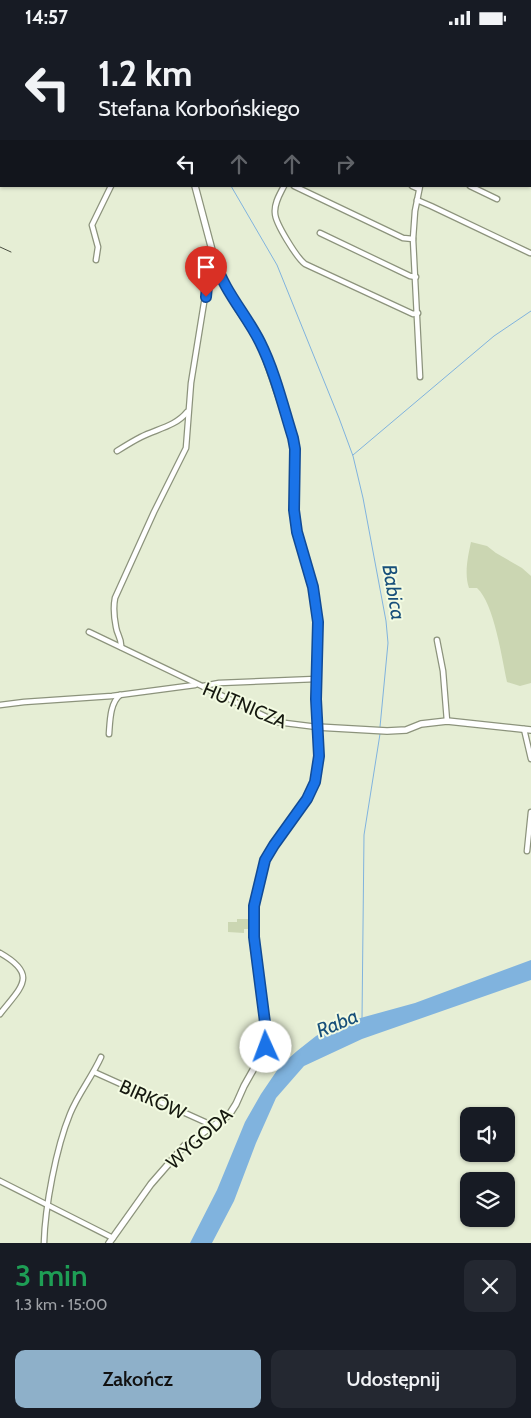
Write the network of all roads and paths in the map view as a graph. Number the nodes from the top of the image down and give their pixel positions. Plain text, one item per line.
1 (111, 187) edge
2 (195, 187) edge
3 (284, 187) edge
4 (296, 187) edge
5 (472, 187) edge
6 (420, 188) edge
7 (497, 199) dead end
8 (417, 200) junction
9 (320, 233) dead end
10 (413, 239) junction
11 (530, 253) edge
12 (96, 260) dead end
13 (215, 261) junction
14 (416, 277) junction
15 (418, 313) junction
16 (420, 377) dead end
17 (188, 411) junction
18 (117, 451) dead end
19 (89, 632) dead end
20 (437, 641) dead end
21 (120, 647) junction
22 (316, 679) junction
23 (199, 685) junction
24 (121, 695) junction
25 (0, 705) edge
26 (447, 721) junction
27 (317, 727) junction
28 (524, 729) junction
29 (531, 730) edge
30 (109, 734) dead end
31 (531, 759) edge
32 (531, 812) edge
33 (526, 851) dead end
34 (0, 953) edge
35 (0, 1014) edge
36 (101, 1057) dead end
37 (94, 1073) junction
38 (210, 1127) junction
39 (0, 1181) edge
40 (48, 1207) junction
41 (111, 1241) edge
42 (44, 1243) edge

1 - 12 street
2 - 13 street, WYGODA
3 - 15 street
4 - 10 street
5 - 7 street
6 - 8 street
8 - 10 street
8 - 11 street
9 - 14 street
10 - 14 street
13 - 17 street
13 - 22 street, WYGODA
14 - 15 street
15 - 16 street
17 - 18 street
17 - 21 street
19 - 21 street, HUTNICZA
20 - 26 street
21 - 23 street, HUTNICZA
22 - 23 street
22 - 27 street, WYGODA
23 - 24 street
23 - 27 street, HUTNICZA
24 - 25 street
24 - 30 street
26 - 27 street, HUTNICZA
26 - 28 street, HUTNICZA
27 - 38 street, WYGODA
28 - 29 street, HUTNICZA
28 - 31 street
32 - 33 street
34 - 35 street
36 - 37 street
37 - 38 street, BIRKÓW
37 - 40 street
38 - 41 street, WYGODA
39 - 40 street
40 - 41 street
40 - 42 street

